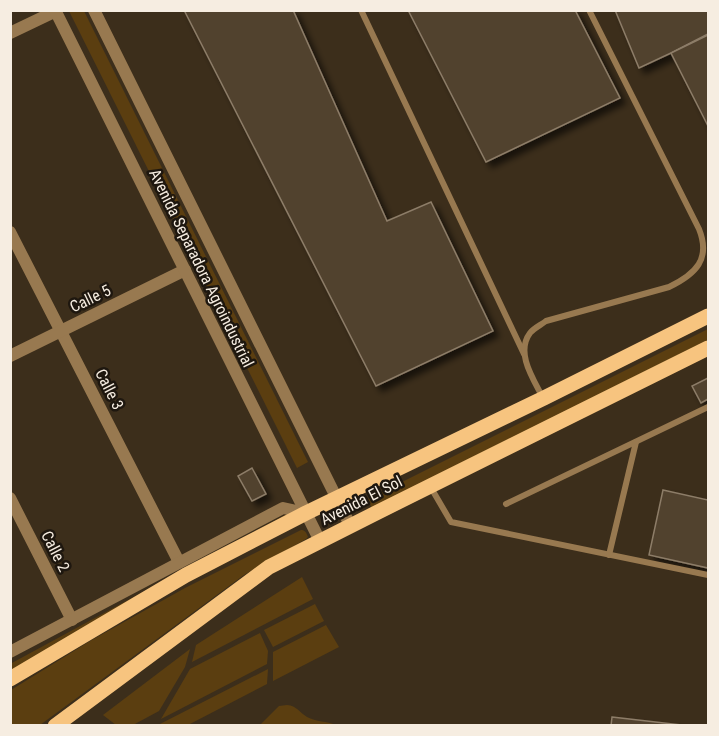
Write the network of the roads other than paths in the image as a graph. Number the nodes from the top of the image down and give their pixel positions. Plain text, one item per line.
1 (94, 10) edge
2 (361, 10) edge
3 (589, 10) edge
4 (56, 11) edge
5 (10, 33) edge
6 (10, 232) edge
7 (185, 270) junction
8 (708, 316) edge
9 (61, 331) junction
10 (708, 348) edge
11 (525, 354) junction
12 (10, 356) edge
13 (544, 398) junction
14 (708, 407) edge
15 (636, 442) junction
16 (430, 486) junction
17 (336, 498) junction
18 (11, 500) edge
19 (506, 504) dead end
20 (306, 513) junction
21 (350, 525) junction
22 (320, 541) junction
23 (609, 555) junction
24 (179, 562) junction
25 (708, 575) edge
26 (72, 620) junction
27 (10, 652) edge
28 (10, 679) edge
29 (55, 726) edge

1 - 17 street, Avenida Separadora Agroindustrial
2 - 11 lane
3 - 11 lane
4 - 5 street
4 - 7 street, Avenida Separadora Agroindustrial
6 - 9 street, Calle 3
7 - 9 street, Calle 5
7 - 20 street, Avenida Separadora Agroindustrial
8 - 13 main road, Avenida El Sol
9 - 12 street, Calle 5
9 - 24 street, Calle 3
10 - 16 main road, Avenida El Sol
11 - 13 lane
13 - 17 main road, Avenida El Sol
14 - 15 lane
15 - 19 lane
15 - 23 lane
16 - 21 main road, Avenida El Sol
16 - 23 lane
17 - 20 main road, Avenida El Sol
17 - 21 street, Avenida Separadora Agroindustrial
18 - 26 street, Calle 2
20 - 22 street, Avenida Separadora Agroindustrial
20 - 24 street, Avenida El Sol
20 - 28 main road, Avenida El Sol
21 - 22 main road, Avenida El Sol
22 - 29 main road, Avenida El Sol
23 - 25 lane
24 - 26 street, Avenida El Sol
26 - 27 street, Avenida El Sol

